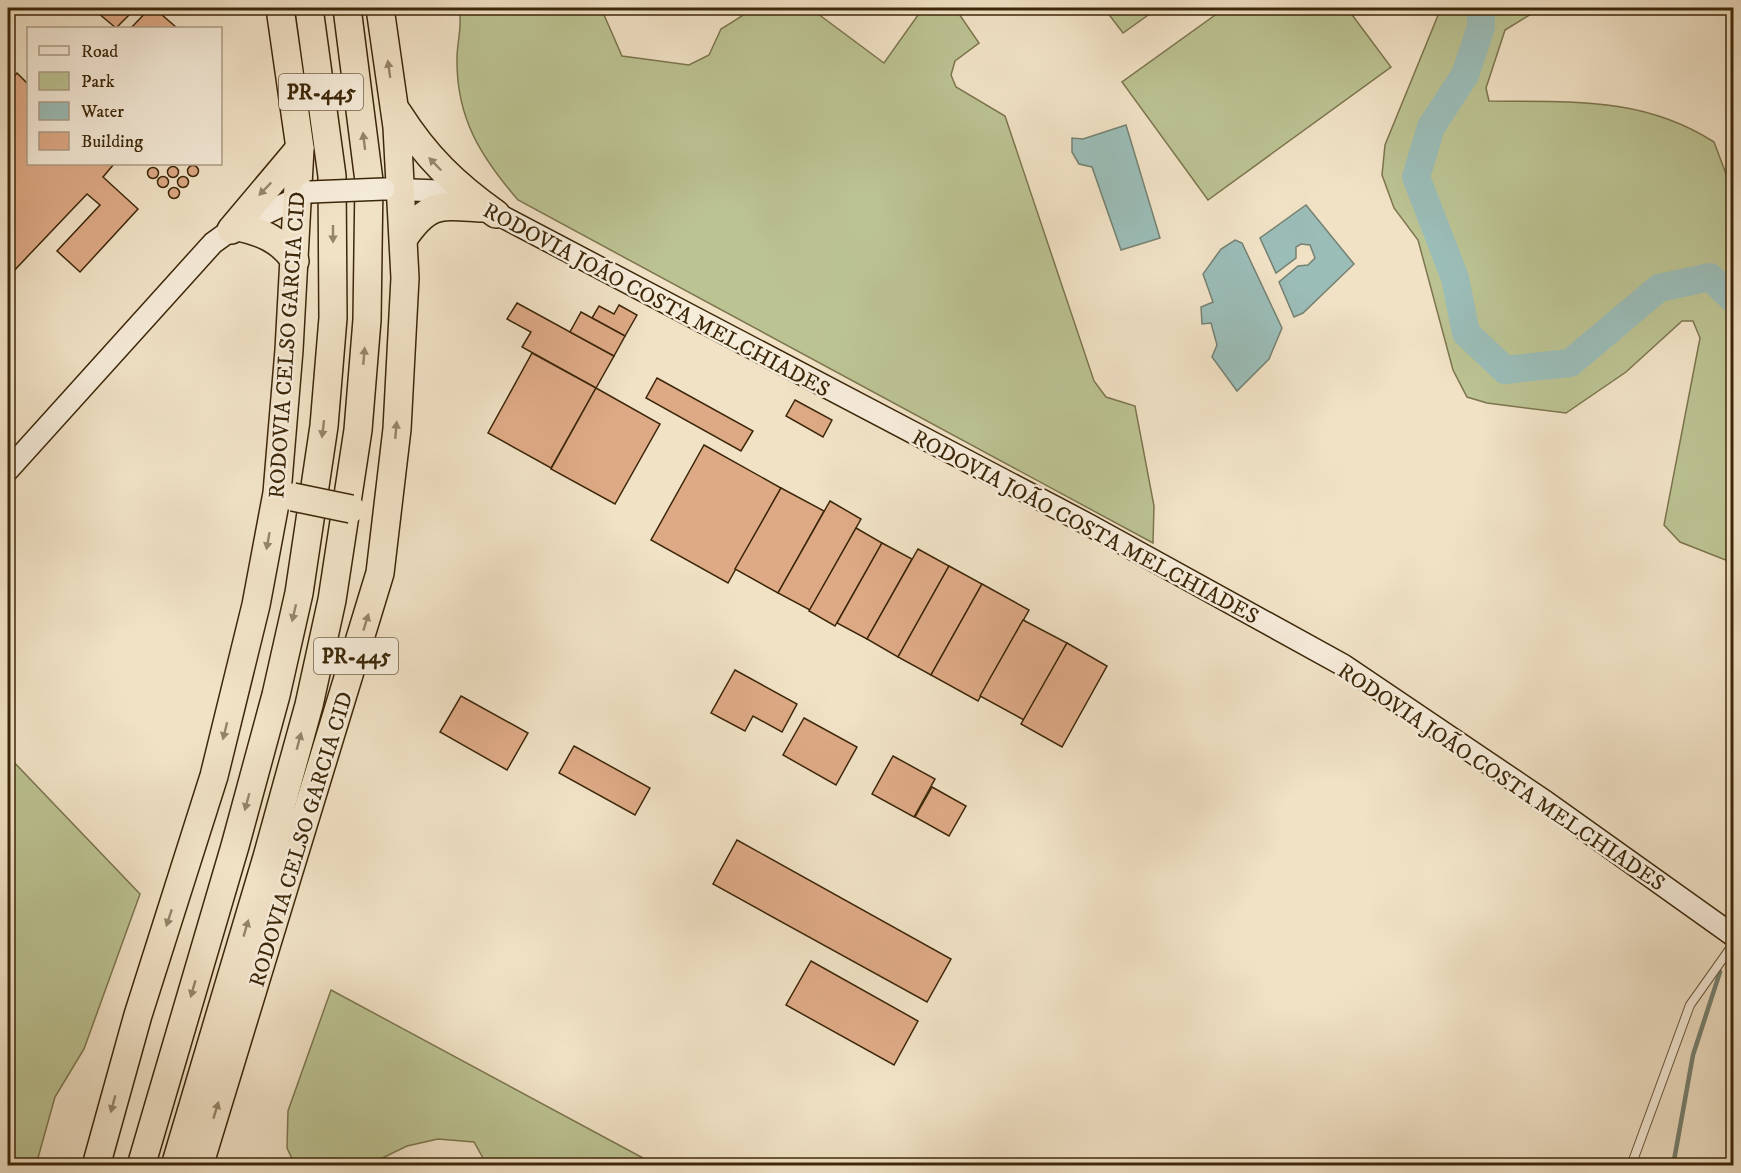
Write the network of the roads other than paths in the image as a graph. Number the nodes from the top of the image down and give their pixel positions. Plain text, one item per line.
1 (280, 8) edge
2 (309, 8) edge
3 (347, 8) edge
4 (380, 8) edge
5 (393, 105) junction
6 (300, 148) junction
7 (393, 189) junction
8 (304, 194) junction
9 (490, 211) junction
10 (234, 228) junction
11 (404, 238) junction
12 (295, 261) junction
13 (8, 470) edge
14 (285, 495) junction
15 (387, 516) junction
16 (1734, 936) edge
17 (1734, 943) edge
18 (96, 1166) edge
19 (141, 1166) edge
20 (175, 1166) edge
21 (199, 1166) edge
22 (1631, 1166) edge

1 - 6 highway, PR-445
2 -> 19 highway, RODOVIA CELSO GARCIA CID / PR-445
20 -> 3 highway, RODOVIA CELSO GARCIA CID / PR-445
5 -> 4 highway, RODOVIA CELSO GARCIA CID / PR-445
5 - 7 highway, RODOVIA CELSO GARCIA CID / PR-445
9 -> 5 highway
6 - 8 highway, RODOVIA CELSO GARCIA CID / PR-445
6 -> 10 highway
7 - 8 street, RODOVIA JOÃO COSTA MELCHIADES, bridge
7 - 9 street, RODOVIA JOÃO COSTA MELCHIADES
7 - 11 highway, RODOVIA CELSO GARCIA CID / PR-445
8 - 10 street
8 - 12 highway, RODOVIA CELSO GARCIA CID / PR-445
9 - 11 highway
9 - 16 street, RODOVIA JOÃO COSTA MELCHIADES
10 - 12 highway
10 - 13 street
15 -> 11 highway, RODOVIA CELSO GARCIA CID / PR-445
12 - 14 highway, RODOVIA CELSO GARCIA CID / PR-445
14 - 15 highway, bridge
14 -> 18 highway, RODOVIA CELSO GARCIA CID / PR-445
21 -> 15 highway, RODOVIA CELSO GARCIA CID / PR-445
17 - 22 lane

